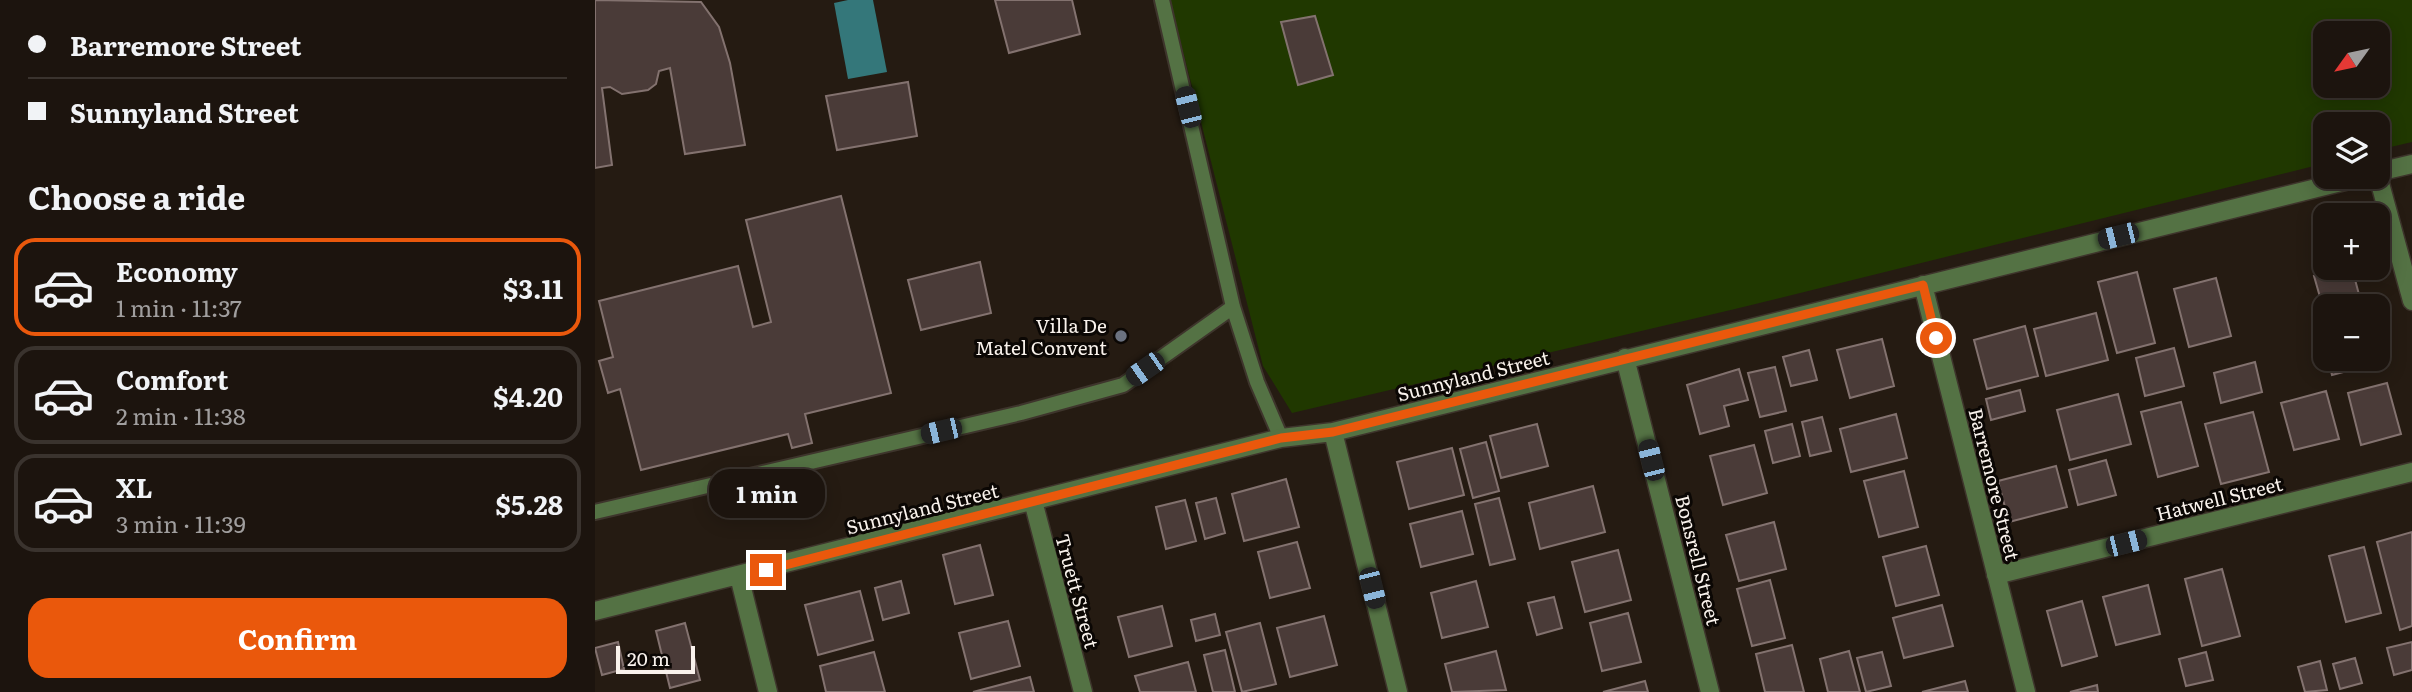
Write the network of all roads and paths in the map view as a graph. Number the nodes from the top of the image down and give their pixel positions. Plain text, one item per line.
1 (1162, 0) edge
2 (2412, 164) edge
3 (2390, 170) edge
4 (2313, 189) edge
5 (2382, 189) edge
6 (1923, 285) junction
7 (2412, 301) edge
8 (1233, 307) junction
9 (1625, 358) junction
10 (1333, 432) junction
11 (1281, 438) junction
12 (2412, 472) edge
13 (1033, 501) junction
14 (595, 512) edge
15 (1996, 575) junction
16 (739, 576) junction
17 (595, 611) edge
18 (768, 692) edge
19 (1083, 692) edge
20 (1398, 692) edge
21 (1710, 692) edge
22 (2026, 692) edge

1 - 8 lane
2 - 3 street
4 - 6 street, Sunnyland Street
5 - 7 street
6 - 9 street, Sunnyland Street
6 - 15 street, Barremore Street
8 - 11 lane
8 - 14 lane
9 - 10 street, Sunnyland Street
9 - 21 street, Bonsrell Street
10 - 11 street, Sunnyland Street
10 - 20 street
11 - 13 street, Sunnyland Street
12 - 15 street, Hatwell Street
13 - 16 street, Sunnyland Street
13 - 19 street, Truett Street
15 - 22 street, Barremore Street
16 - 17 street, Sunnyland Street
16 - 18 street

